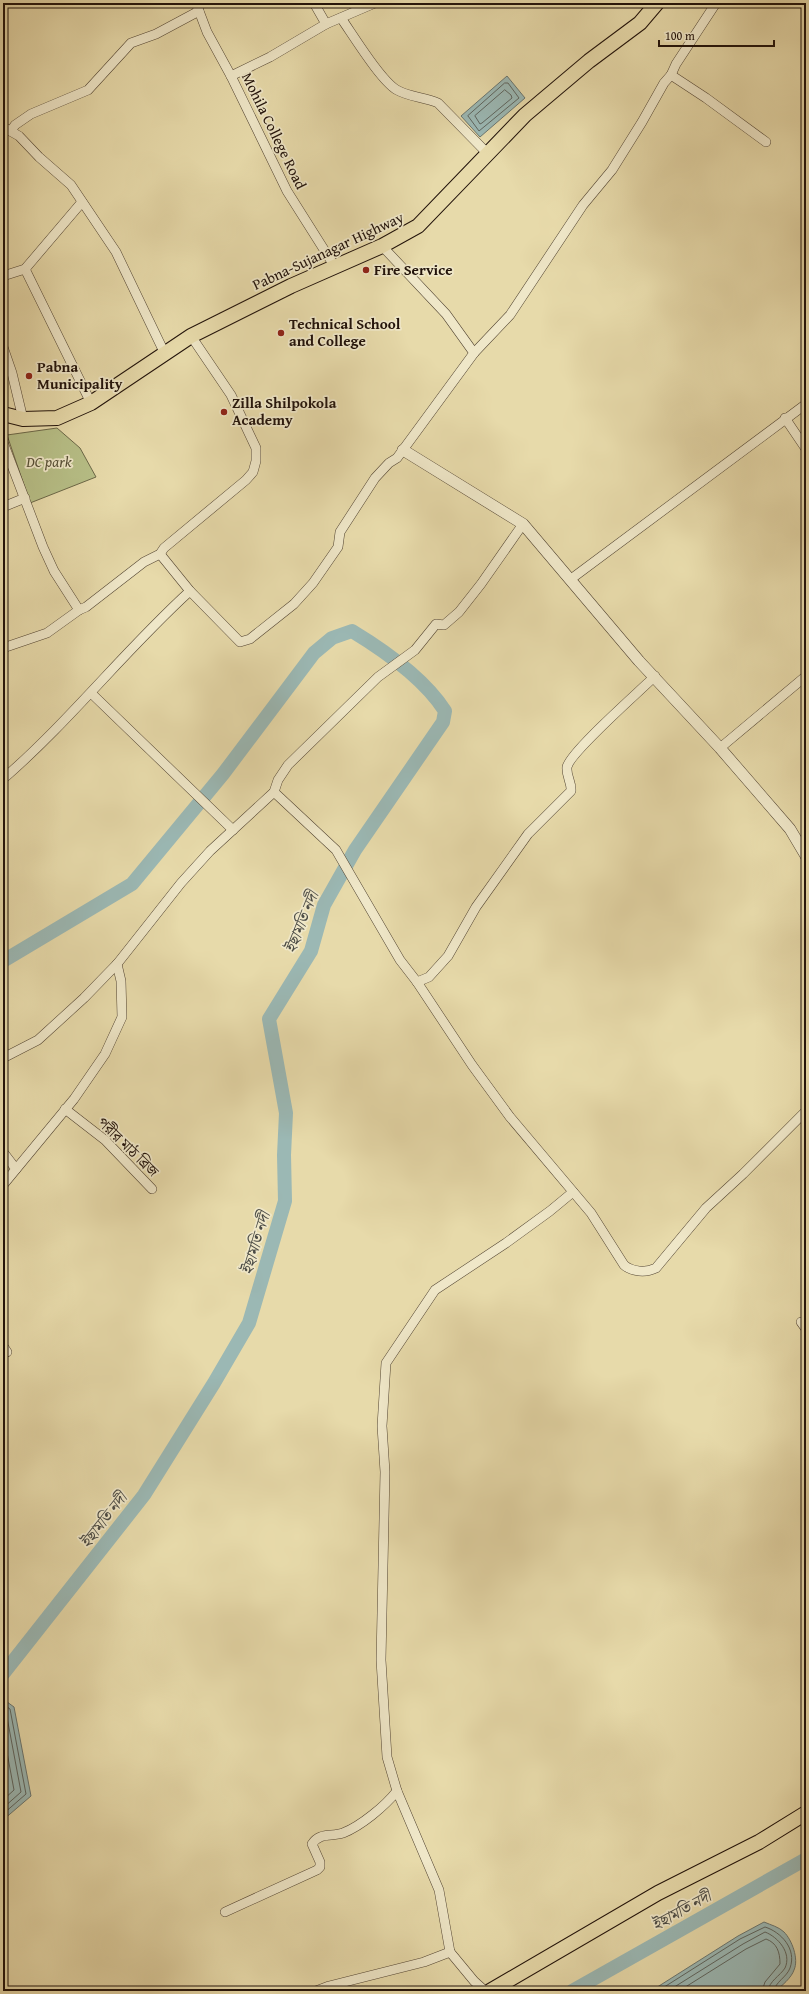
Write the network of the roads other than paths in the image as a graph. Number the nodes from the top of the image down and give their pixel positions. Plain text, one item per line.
1 (314, 3) edge
2 (375, 3) edge
3 (657, 3) edge
4 (716, 3) edge
5 (198, 7) edge
6 (341, 18) junction
7 (326, 24) junction
8 (671, 75) junction
9 (231, 76) junction
10 (7, 129) edge
11 (766, 142) dead end
12 (488, 154) junction
13 (82, 202) junction
14 (382, 246) junction
15 (335, 266) junction
16 (25, 269) junction
17 (3, 276) edge
18 (191, 336) junction
19 (3, 348) edge
20 (474, 353) junction
21 (165, 354) junction
22 (91, 403) junction
23 (806, 404) edge
24 (3, 414) edge
25 (786, 418) junction
26 (23, 419) junction
27 (3, 442) edge
28 (806, 449) edge
29 (403, 450) junction
30 (25, 498) junction
31 (3, 507) edge
32 (523, 524) junction
33 (160, 554) junction
34 (571, 579) junction
35 (190, 591) junction
36 (79, 610) junction
37 (3, 648) edge
38 (654, 676) junction
39 (806, 676) edge
40 (91, 693) junction
41 (720, 748) junction
42 (3, 779) edge
43 (274, 792) junction
44 (233, 830) junction
45 (806, 856) edge
46 (116, 964) junction
47 (417, 982) junction
48 (3, 1058) edge
49 (65, 1109) junction
50 (806, 1111) edge
51 (3, 1152) edge
52 (16, 1169) junction
53 (3, 1185) edge
54 (152, 1189) dead end
55 (573, 1192) junction
56 (397, 1791) junction
57 (806, 1814) edge
58 (225, 1912) dead end
59 (450, 1952) junction
60 (316, 1991) edge
61 (485, 1991) edge
62 (490, 1991) edge

1 - 7 street
2 - 6 street
3 - 12 main road, Pabna-Sujanagar Highway
4 - 8 street
5 - 9 street, Mohila College Road
5 - 10 street
6 - 7 street
6 - 12 street
7 - 9 street
8 - 11 street
8 - 20 street
9 - 15 street, Mohila College Road
10 - 13 street
12 - 14 main road, Pabna-Sujanagar Highway
13 - 16 street
13 - 21 street
14 - 15 main road, Pabna-Sujanagar Highway
14 - 20 street
15 - 18 main road, Pabna-Sujanagar Highway
16 - 17 street
16 - 22 street
18 - 21 main road, Pabna-Sujanagar Highway
18 - 33 street
19 - 26 street
20 - 29 street
21 - 22 main road, Pabna-Sujanagar Highway
22 - 26 main road, Pabna-Sujanagar Highway
23 - 25 street
24 - 26 main road, Pabna-Sujanagar Highway
25 - 28 street
25 - 34 street
27 - 30 street
29 - 32 street
29 - 35 street
30 - 31 street
30 - 36 street
32 - 34 street
32 - 43 street
33 - 35 street
33 - 36 street
34 - 38 street
35 - 40 street
36 - 37 street
38 - 41 street
38 - 47 street
39 - 41 street
40 - 42 street
40 - 44 street
41 - 45 street
43 - 44 street
43 - 47 street
44 - 46 street
46 - 48 street
46 - 49 street
47 - 55 street
49 - 52 street
49 - 54 street, পরীর মাঠ ব্রিজ
50 - 55 street
51 - 52 street
52 - 53 street
55 - 56 street
56 - 58 street
56 - 59 street
57 - 62 main road
59 - 60 street
59 - 61 street

